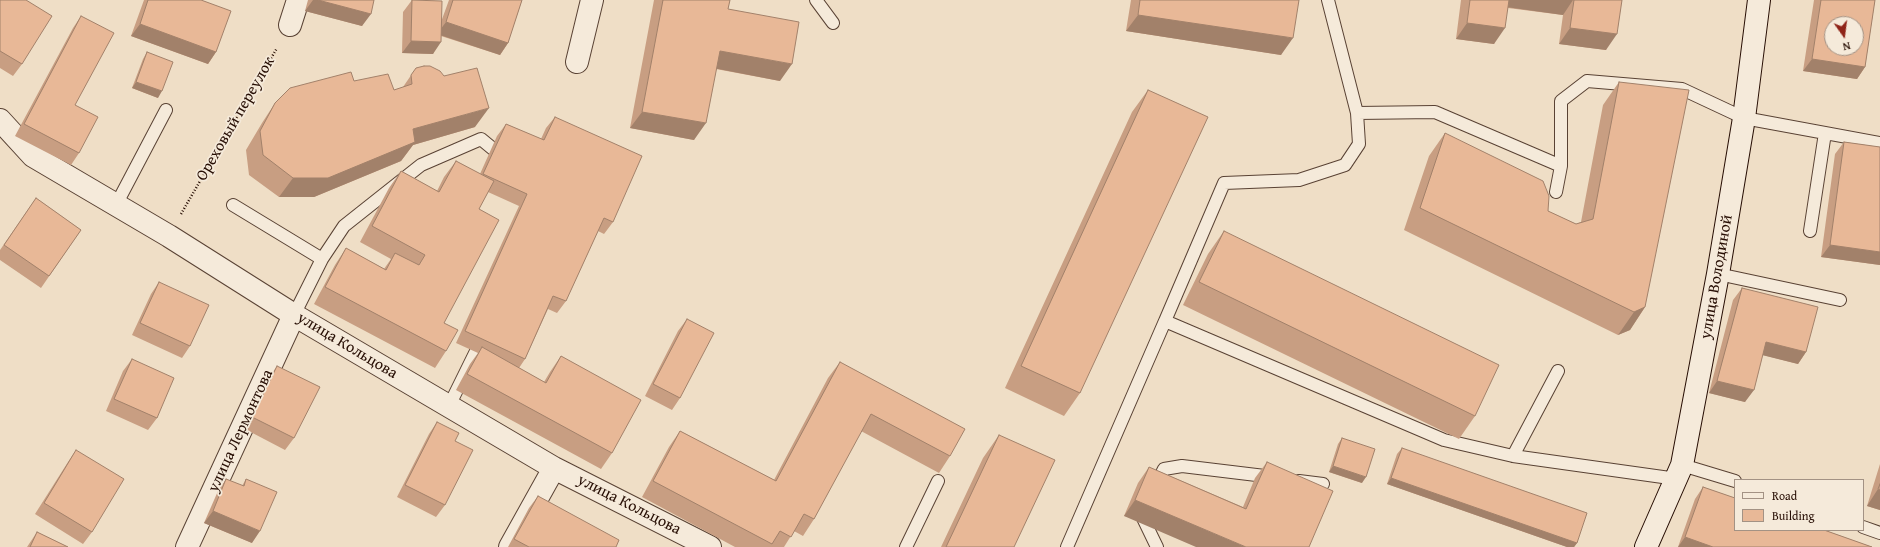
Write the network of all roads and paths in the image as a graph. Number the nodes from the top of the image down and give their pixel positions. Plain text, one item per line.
1 (298, 0) edge
2 (592, 0) edge
3 (816, 0) edge
4 (1328, 0) edge
5 (1759, 0) edge
6 (833, 23) dead end
7 (290, 25) joint
8 (577, 62) dead end
9 (166, 110) dead end
10 (1357, 114) junction
11 (1744, 118) junction
12 (0, 120) edge
13 (1825, 133) junction
14 (1880, 143) edge
15 (1561, 166) junction
16 (515, 167) edge
17 (1556, 192) dead end
18 (116, 205) junction
19 (233, 205) dead end
20 (1810, 231) dead end
21 (169, 236) junction
22 (322, 259) junction
23 (1718, 274) junction
24 (1840, 300) dead end
25 (294, 315) junction
26 (1165, 321) junction
27 (487, 330) edge
28 (1558, 371) dead end
29 (449, 406) junction
30 (1513, 456) junction
31 (554, 468) junction
32 (1680, 472) junction
33 (938, 481) dead end
34 (1734, 481) edge
35 (1323, 484) dead end
36 (1864, 527) edge
37 (1880, 533) edge
38 (187, 547) edge
39 (510, 547) edge
40 (710, 547) edge
41 (906, 547) edge
42 (1067, 547) edge
43 (1157, 547) edge
44 (1646, 547) edge

1 - 7 street
2 - 8 street
3 - 6 lane
4 - 10 lane
5 - 11 street, улица Володиной
7 - 21 path, Ореховый переулок
9 - 18 lane
10 - 15 lane
10 - 26 lane
11 - 13 lane
11 - 15 lane
11 - 23 street, улица Володиной
12 - 18 street, улица Кольцова
13 - 14 lane
13 - 20 lane
15 - 17 lane
16 - 22 lane
18 - 21 street, улица Кольцова
19 - 22 lane
21 - 25 street, улица Кольцова
22 - 25 lane
23 - 24 lane
23 - 32 street, улица Володиной
25 - 29 street, улица Кольцова
25 - 38 street, улица Лермонтова
26 - 30 lane
26 - 42 lane
27 - 29 lane
28 - 30 lane
29 - 31 street, улица Кольцова
30 - 32 lane
31 - 39 street
31 - 40 street, улица Кольцова
32 - 34 lane
32 - 44 street, улица Володиной
33 - 41 lane
35 - 43 lane
36 - 37 lane

